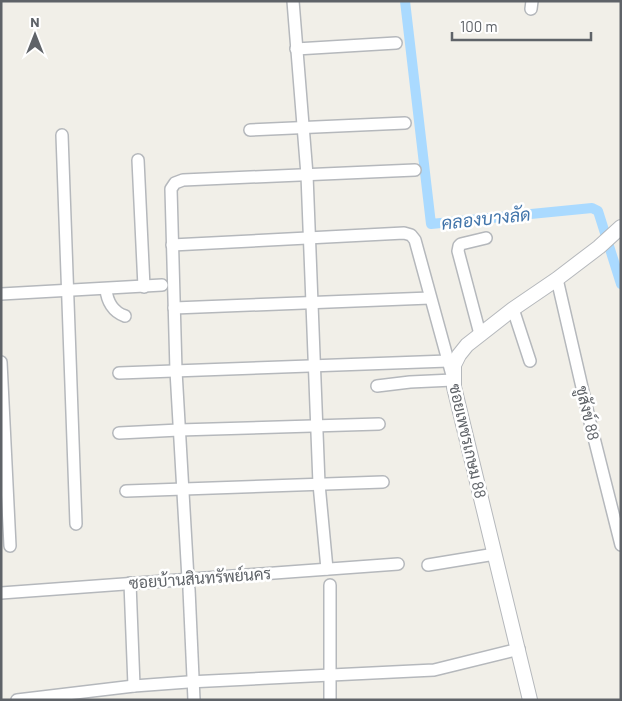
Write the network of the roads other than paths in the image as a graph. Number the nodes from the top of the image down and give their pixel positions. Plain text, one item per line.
1 (293, 1) edge
2 (396, 43) dead end
3 (296, 49) junction
4 (405, 123) dead end
5 (304, 127) junction
6 (250, 130) dead end
7 (62, 134) dead end
8 (138, 160) dead end
9 (415, 170) dead end
10 (307, 175) junction
11 (616, 231) edge
12 (486, 238) dead end
13 (308, 239) junction
14 (172, 244) junction
15 (557, 279) junction
16 (162, 285) dead end
17 (144, 287) junction
18 (106, 289) junction
19 (68, 290) junction
20 (1, 294) edge
21 (430, 298) junction
22 (312, 302) junction
23 (174, 308) junction
24 (514, 309) junction
25 (125, 316) dead end
26 (480, 334) junction
27 (530, 361) dead end
28 (1, 362) edge
29 (448, 362) junction
30 (314, 366) junction
31 (176, 371) junction
32 (119, 373) dead end
33 (453, 378) junction
34 (377, 386) dead end
35 (379, 424) dead end
36 (316, 425) junction
37 (179, 430) junction
38 (119, 433) dead end
39 (383, 482) dead end
40 (319, 484) junction
41 (182, 489) junction
42 (126, 491) dead end
43 (76, 524) dead end
44 (621, 545) edge
45 (10, 546) dead end
46 (495, 554) junction
47 (398, 564) dead end
48 (428, 565) dead end
49 (327, 569) junction
50 (130, 583) junction
51 (188, 584) junction
52 (330, 585) dead end
53 (1, 593) edge
54 (519, 650) junction
55 (330, 676) junction
56 (193, 681) junction
57 (129, 687) junction
58 (17, 700) edge
59 (124, 700) edge
60 (194, 700) edge
61 (330, 700) edge
62 (530, 700) edge

1 - 3 street
2 - 3 street
3 - 5 street
4 - 5 street
5 - 6 street
5 - 10 street
7 - 19 street
8 - 17 street
9 - 10 street
10 - 13 street
10 - 14 street
11 - 15 street, ซอยเพชรเกษม 88
12 - 26 street
13 - 14 street
13 - 21 street
13 - 22 street
14 - 23 street
15 - 24 street, ซอยเพชรเกษม 88
15 - 44 street, ชูสังข์ 88
16 - 17 street
17 - 18 street
18 - 19 street
18 - 25 street
19 - 20 street
19 - 43 street
21 - 22 street
21 - 29 street
22 - 23 street
22 - 30 street
23 - 31 street
24 - 26 street, ซอยเพชรเกษม 88
24 - 27 street
26 - 33 street, ซอยเพชรเกษม 88
28 - 45 street
29 - 30 street
29 - 33 street
30 - 31 street
30 - 36 street
31 - 32 street
31 - 37 street
33 - 34 street
33 - 46 street, ซอยเพชรเกษม 88
35 - 36 street
36 - 37 street
36 - 40 street
37 - 38 street
37 - 41 street
39 - 40 street
40 - 41 street
40 - 49 street
41 - 42 street
41 - 51 street
46 - 48 street
46 - 54 street, ซอยเพชรเกษม 88
47 - 49 street, ซอยบ้านสินทรัพย์นคร
49 - 51 street, ซอยบ้านสินทรัพย์นคร
50 - 51 street, ซอยบ้านสินทรัพย์นคร
50 - 53 street, ซอยบ้านสินทรัพย์นคร
50 - 57 street
51 - 56 street
52 - 55 street
54 - 55 street
54 - 62 street, ซอยเพชรเกษม 88
55 - 56 street
55 - 61 street
56 - 57 street
56 - 60 street
57 - 58 street
57 - 59 street

